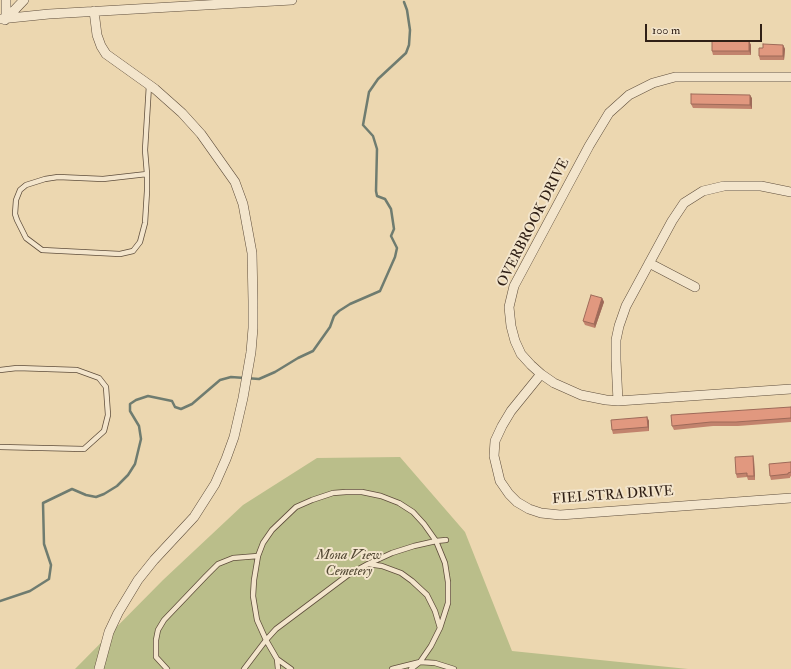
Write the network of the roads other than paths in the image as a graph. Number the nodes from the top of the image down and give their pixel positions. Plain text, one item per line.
1 (6, 0) edge
2 (24, 0) edge
3 (292, 0) edge
4 (94, 11) junction
5 (2, 21) edge
6 (791, 77) edge
7 (149, 85) junction
8 (147, 174) junction
9 (791, 192) edge
10 (649, 263) junction
11 (695, 287) dead end
12 (0, 370) edge
13 (541, 374) junction
14 (791, 389) edge
15 (618, 401) junction
16 (0, 447) edge
17 (791, 498) edge
18 (446, 540) dead end
19 (436, 541) junction
20 (258, 556) junction
21 (368, 564) junction
22 (440, 628) junction
23 (266, 640) junction
24 (277, 659) junction
25 (420, 662) junction
26 (98, 669) edge
27 (167, 669) edge
28 (244, 669) edge
29 (278, 669) edge
30 (291, 669) edge
31 (392, 669) edge
32 (411, 669) edge
33 (454, 669) edge

1 - 5 street
2 - 5 street
3 - 4 street
4 - 5 street
4 - 7 street
6 - 13 street, OVERBROOK DRIVE
7 - 8 lane
7 - 26 street
8 - 8 lane
9 - 10 street
10 - 11 street
10 - 15 street
12 - 16 lane
13 - 15 street, OVERBROOK DRIVE
13 - 17 street, FIELSTRA DRIVE
14 - 15 street, OVERBROOK DRIVE
18 - 19 lane
19 - 20 lane
19 - 21 lane
19 - 22 lane
20 - 23 lane
20 - 27 lane
21 - 22 lane
21 - 23 lane
22 - 25 lane
23 - 24 lane
23 - 28 lane
24 - 29 lane
24 - 30 lane
25 - 31 lane
25 - 32 lane
25 - 33 lane

